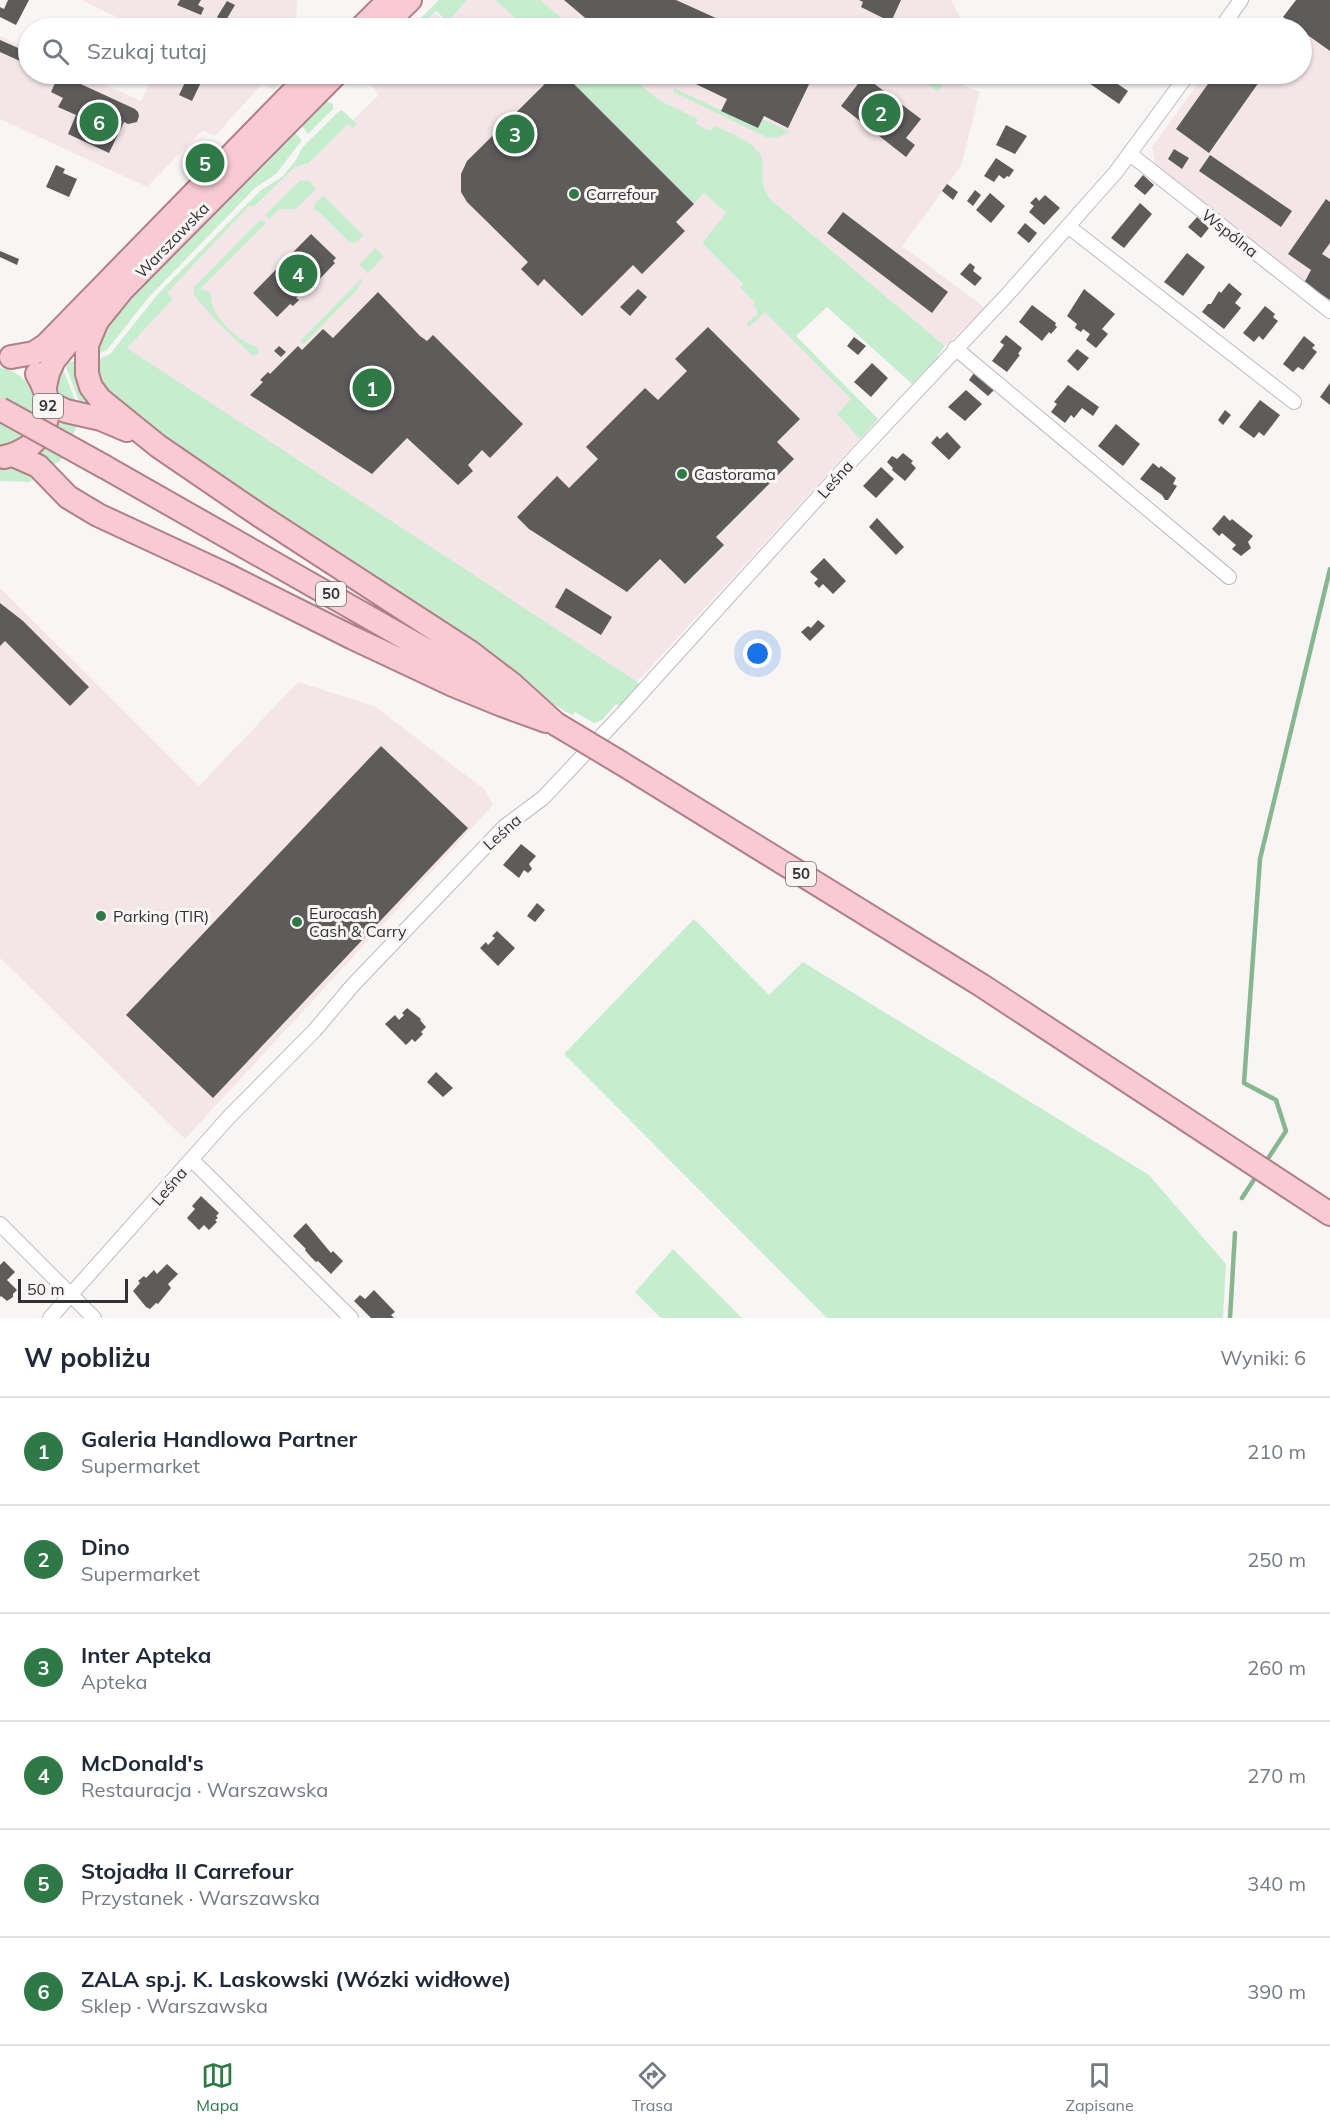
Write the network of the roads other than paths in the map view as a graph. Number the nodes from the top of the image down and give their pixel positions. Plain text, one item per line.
1 (410, 0) edge
2 (1242, 0) edge
3 (380, 9) edge
4 (1228, 18) edge
5 (303, 84) edge
6 (326, 84) edge
7 (1181, 84) edge
8 (1130, 154) junction
9 (1069, 227) junction
10 (113, 289) junction
11 (1330, 311) edge
12 (955, 348) junction
13 (5, 356) edge
14 (47, 395) junction
15 (1294, 402) dead end
16 (0, 408) edge
17 (158, 446) junction
18 (7, 456) edge
19 (1229, 577) dead end
20 (556, 724) junction
21 (192, 1160) junction
22 (1330, 1215) edge
23 (0, 1224) edge
24 (71, 1296) junction
25 (50, 1318) edge
26 (94, 1318) edge
27 (351, 1318) edge

1 - 3 main road
2 - 4 street
5 - 10 main road, Warszawska / 92
6 - 10 main road, Warszawska / 92
7 - 8 street, Leśna
8 - 9 street, Leśna
8 - 11 street, Wspólna
9 - 12 street, Leśna
9 - 15 street
10 - 13 main road, 92
10 - 14 main road, Warszawska / 92
10 - 17 main road
12 - 19 street
12 - 21 street, Leśna
13 - 14 main road, 92
14 - 17 main road
14 - 18 main road, 92
16 - 20 main road, 50, bridge
17 - 20 main road
18 - 20 main road
20 - 22 main road, 50, bridge
21 - 24 street, Leśna
21 - 27 street
23 - 24 street
24 - 25 street, Leśna
24 - 26 street

